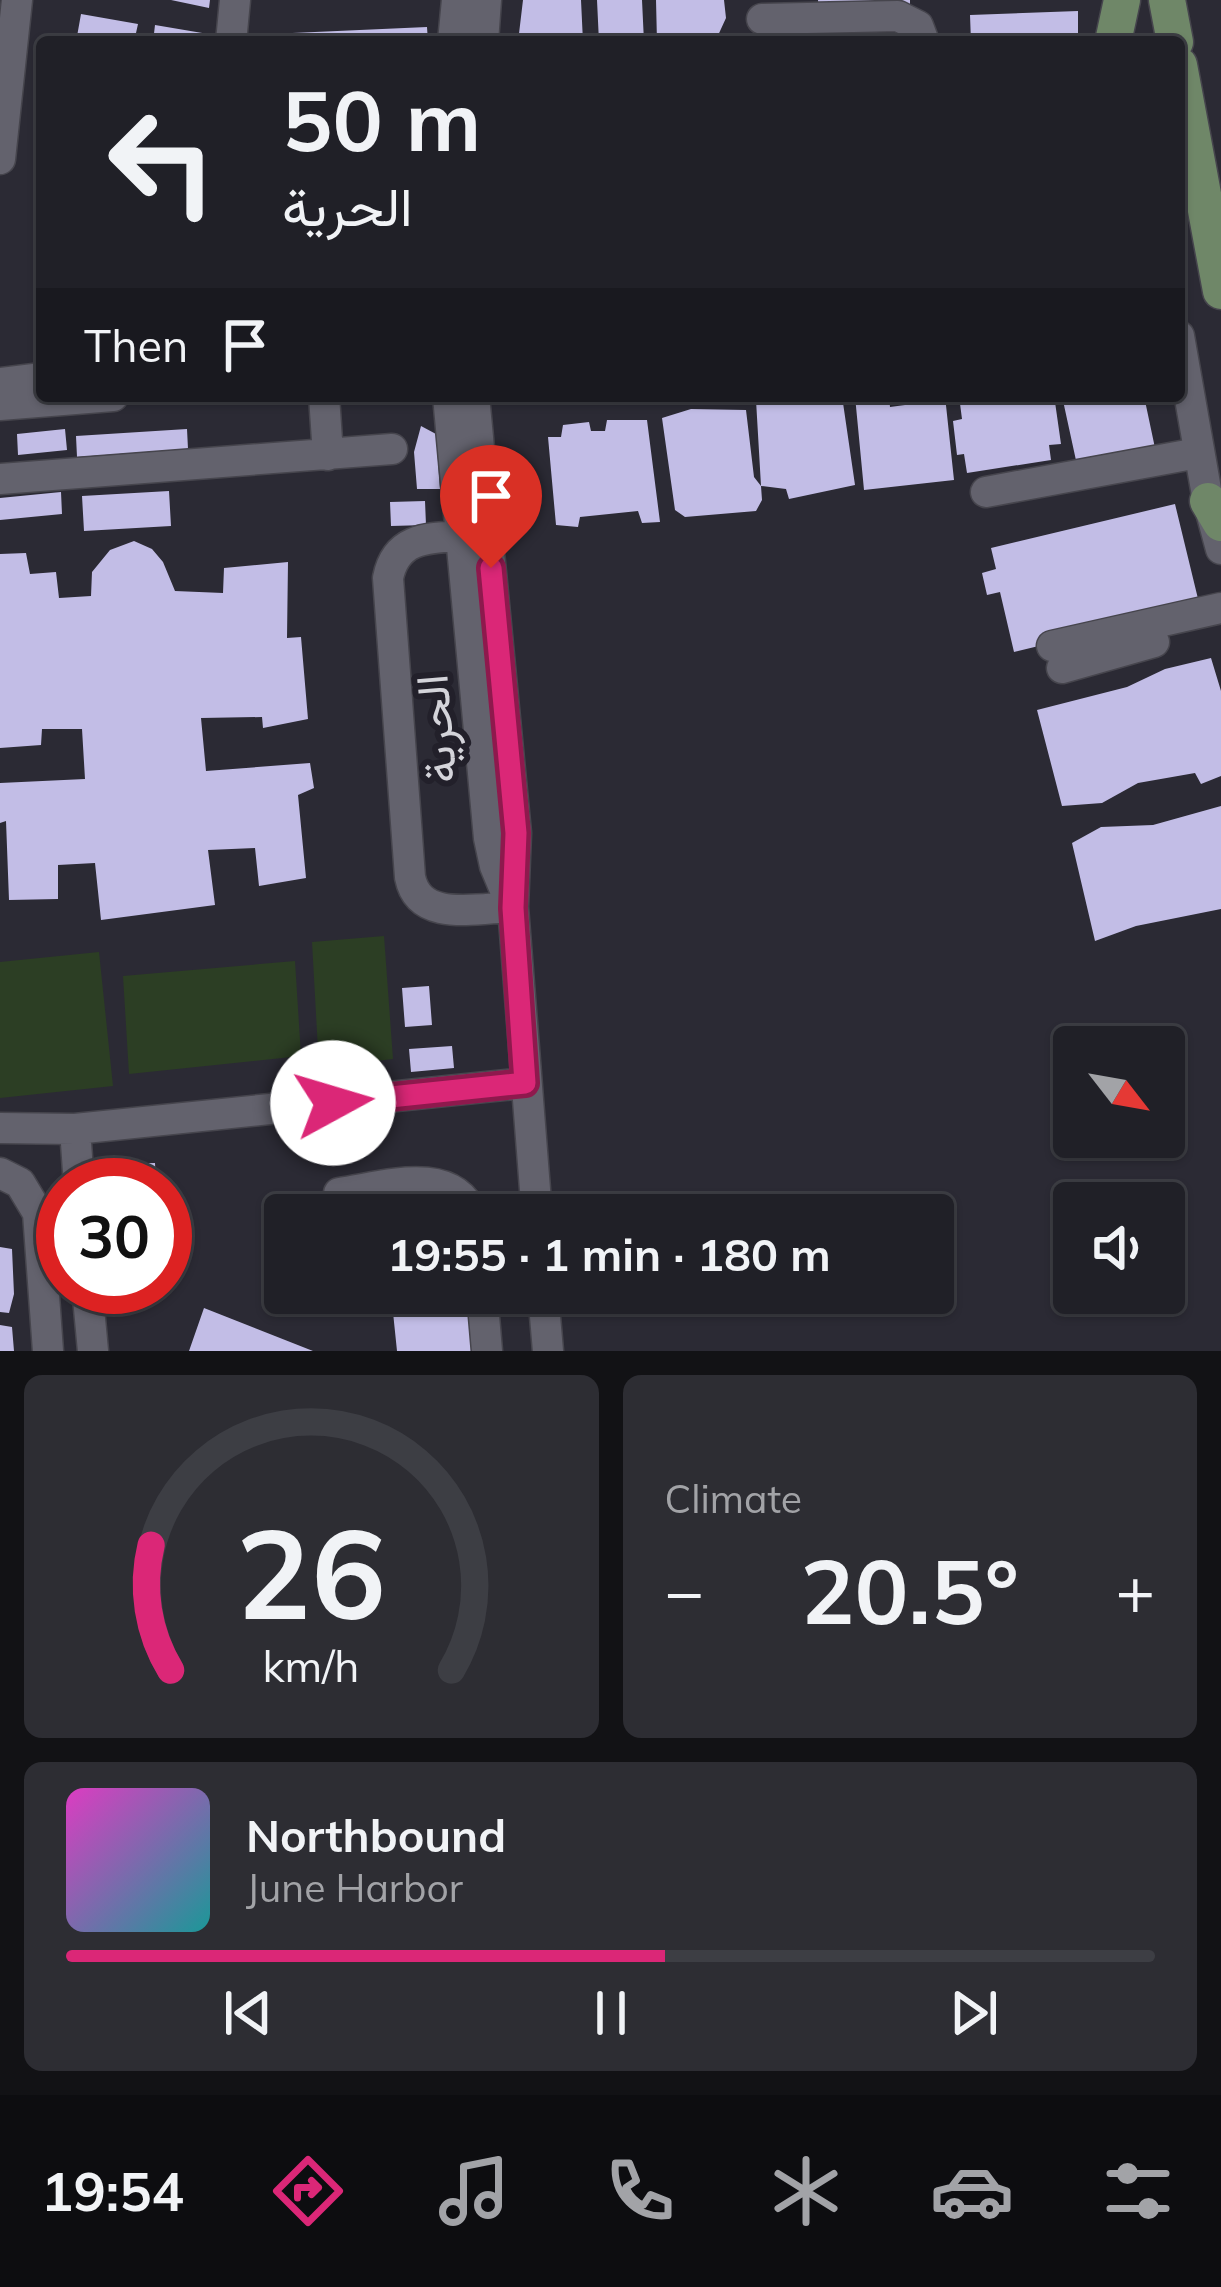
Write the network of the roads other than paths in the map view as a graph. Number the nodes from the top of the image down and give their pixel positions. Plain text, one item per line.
1 (17, 0) edge
2 (235, 0) edge
3 (458, 0) edge
4 (486, 0) edge
5 (1102, 0) edge
6 (1121, 0) edge
7 (1167, 0) edge
8 (762, 20) edge
9 (232, 36) edge
10 (454, 36) edge
11 (483, 36) edge
12 (922, 36) edge
13 (1110, 36) edge
14 (1112, 36) edge
15 (1174, 36) edge
16 (1185, 97) edge
17 (0, 158) edge
18 (1221, 291) edge
19 (1185, 374) edge
20 (36, 379) edge
21 (0, 383) edge
22 (38, 402) edge
23 (324, 402) edge
24 (449, 402) edge
25 (475, 402) edge
26 (0, 405) edge
27 (392, 448) dead end
28 (1198, 453) junction
29 (328, 455) junction
30 (0, 479) edge
31 (986, 492) dead end
32 (1214, 512) edge
33 (463, 536) junction
34 (1221, 549) edge
35 (1221, 608) edge
36 (1221, 626) edge
37 (513, 908) junction
38 (525, 1083) junction
39 (0, 1129) edge
40 (75, 1129) junction
41 (78, 1158) edge
42 (0, 1173) edge
43 (339, 1193) dead end
44 (460, 1194) edge
45 (535, 1194) edge
46 (36, 1209) edge
47 (49, 1314) edge
48 (90, 1314) edge
49 (484, 1314) edge
50 (545, 1314) edge
51 (48, 1351) edge
52 (93, 1351) edge
53 (487, 1351) edge
54 (548, 1351) edge

1 - 17 street
2 - 9 street
3 - 10 street
4 - 11 street
5 - 13 street
6 - 14 main road
7 - 15 main road
8 - 12 street
16 - 18 main road
19 - 28 street
20 - 21 street
22 - 26 street
23 - 29 street
24 - 33 street, الحرية
25 - 37 street, الحرية
27 - 29 street
28 - 31 street
28 - 32 street
29 - 30 street
32 - 34 street
33 - 37 street, الحرية
33 - 37 street
35 - 36 street
37 - 38 street, الحرية
38 - 40 street
38 - 45 street, الحرية
39 - 40 street
40 - 41 street
42 - 46 street
43 - 44 street
47 - 51 street
48 - 52 street
49 - 53 street
50 - 54 street

